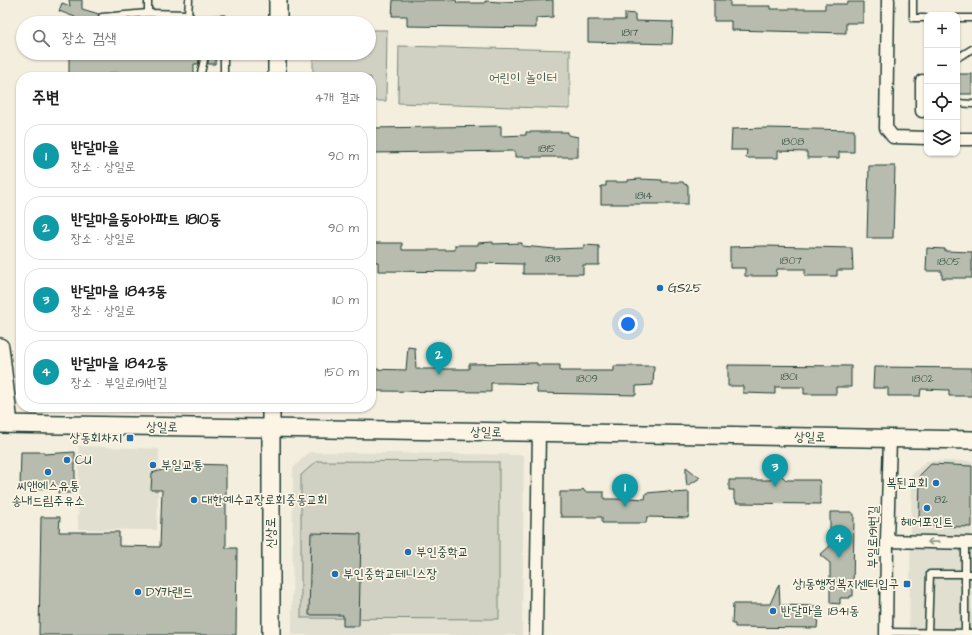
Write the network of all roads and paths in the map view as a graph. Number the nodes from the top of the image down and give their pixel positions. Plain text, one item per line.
1 (148, 0) edge
2 (189, 0) edge
3 (278, 0) edge
4 (888, 0) edge
5 (913, 0) edge
6 (148, 13) junction
7 (114, 16) edge
8 (170, 16) edge
9 (191, 16) edge
10 (278, 16) edge
11 (924, 18) edge
12 (960, 18) edge
13 (972, 18) edge
14 (972, 49) edge
15 (960, 56) edge
16 (204, 60) edge
17 (224, 60) edge
18 (277, 60) edge
19 (201, 72) edge
20 (224, 72) edge
21 (277, 72) edge
22 (924, 82) edge
23 (960, 103) edge
24 (972, 104) edge
25 (922, 111) dead end
26 (924, 138) edge
27 (960, 139) edge
28 (972, 139) edge
29 (0, 347) edge
30 (272, 412) edge
31 (5, 424) edge
32 (271, 429) junction
33 (539, 432) junction
34 (890, 439) junction
35 (972, 440) edge
36 (887, 541) junction
37 (969, 543) edge
38 (969, 574) edge
39 (928, 633) junction
40 (965, 633) junction
41 (972, 633) edge
42 (886, 634) edge
43 (271, 635) edge
44 (536, 635) edge

1 - 6 lane
2 - 9 lane
3 - 10 street
4 - 26 street
5 - 11 lane
6 - 7 lane
6 - 8 lane
12 - 13 lane
14 - 15 lane
16 - 19 lane
17 - 20 lane
18 - 21 street
22 - 25 street
23 - 24 lane
27 - 28 street
29 - 31 street
30 - 32 street, 신상로
31 - 32 street, 상일로
32 - 33 street, 상일로
32 - 43 street, 신상로
33 - 34 street, 상일로
33 - 44 street
34 - 35 street, 상일로
34 - 36 street, 부일로191번길
37 -> 36 street
36 - 42 street, 부일로191번길
37 - 38 lane
38 - 39 lane
38 - 40 lane
39 - 40 lane
39 - 42 lane
40 - 41 lane

